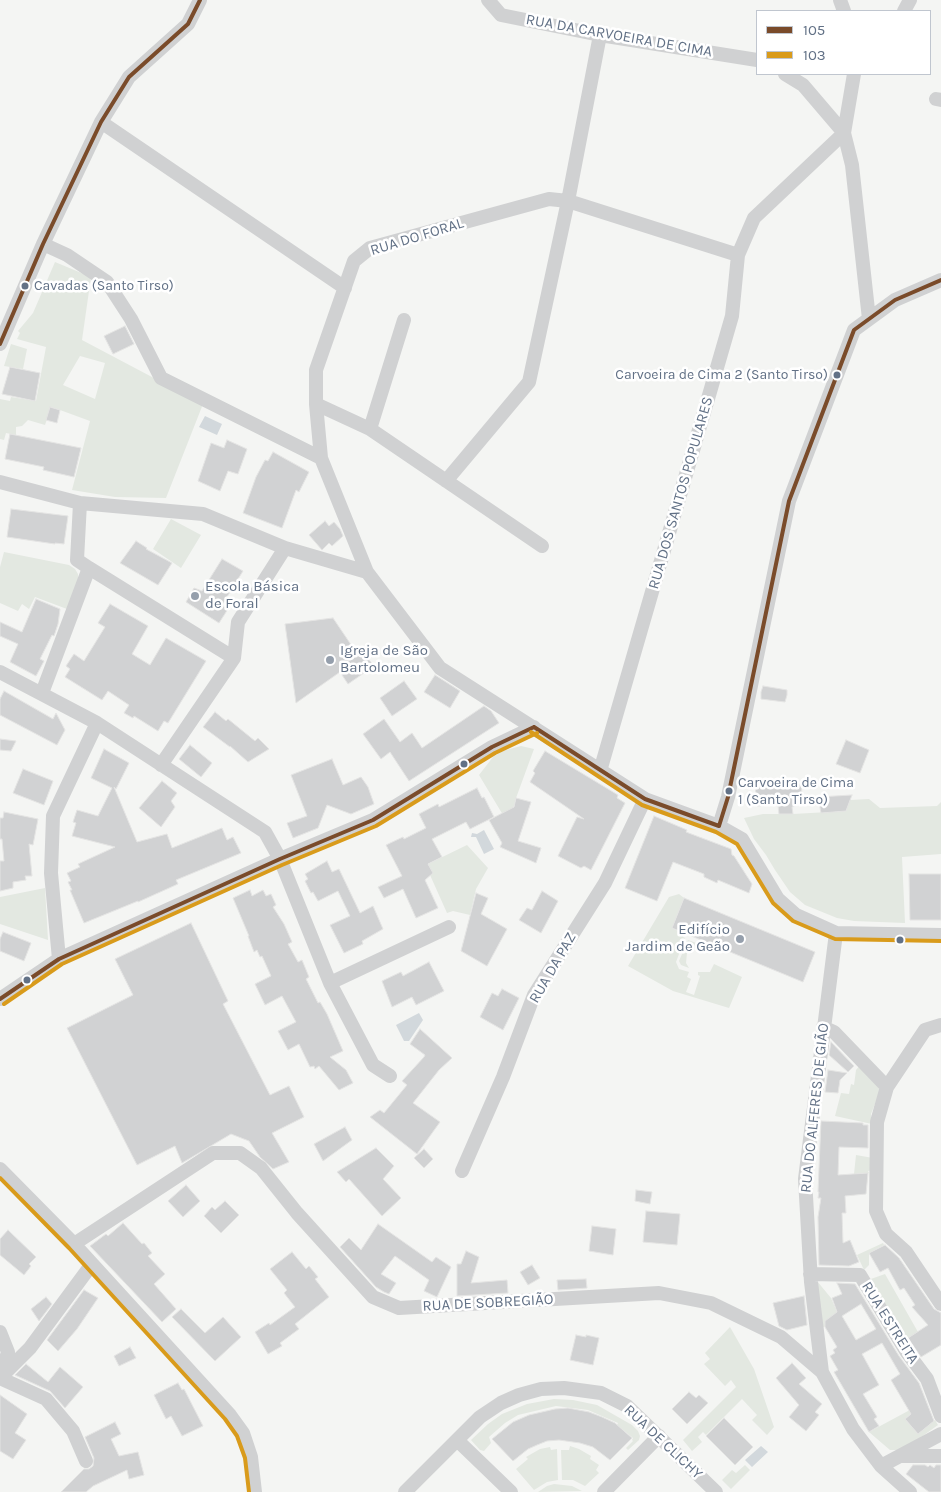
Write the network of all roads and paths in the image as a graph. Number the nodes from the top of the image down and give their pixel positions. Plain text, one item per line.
1 (200, 0) edge
2 (488, 0) edge
3 (600, 35) junction
4 (756, 60) edge
5 (786, 75) edge
6 (854, 75) edge
7 (102, 122) junction
8 (844, 133) junction
9 (568, 201) junction
10 (43, 244) junction
11 (738, 255) junction
12 (941, 280) edge
13 (345, 288) junction
14 (869, 319) junction
15 (404, 320) dead end
16 (0, 344) edge
17 (316, 404) junction
18 (370, 429) junction
19 (320, 458) junction
20 (446, 481) junction
21 (0, 482) edge
22 (80, 503) junction
23 (542, 546) dead end
24 (285, 548) junction
25 (89, 568) junction
26 (367, 572) junction
27 (234, 658) junction
28 (0, 672) edge
29 (42, 693) junction
30 (97, 723) junction
31 (534, 727) junction
32 (161, 765) junction
33 (600, 771) junction
34 (645, 799) junction
35 (720, 826) junction
36 (280, 859) junction
37 (449, 927) dead end
38 (836, 933) junction
39 (941, 935) edge
40 (59, 960) junction
41 (330, 983) junction
42 (0, 999) edge
43 (941, 1025) edge
44 (823, 1027) junction
45 (390, 1076) dead end
46 (887, 1086) junction
47 (0, 1169) edge
48 (462, 1171) dead end
49 (74, 1244) junction
50 (92, 1264) junction
51 (810, 1274) junction
52 (941, 1304) edge
53 (0, 1332) edge
54 (822, 1372) junction
55 (0, 1378) edge
56 (941, 1416) edge
57 (941, 1434) edge
58 (659, 1436) junction
59 (457, 1440) junction
60 (901, 1456) junction
61 (941, 1456) edge
62 (86, 1461) dead end
63 (881, 1466) junction
64 (255, 1492) edge
65 (405, 1492) edge
66 (511, 1492) edge
67 (604, 1492) edge
68 (716, 1492) edge
69 (910, 1492) edge

1 - 7 street
2 - 3 street, RUA DA CARVOEIRA DE CIMA
3 - 4 street, RUA DA CARVOEIRA DE CIMA
3 - 9 street
5 - 8 street
6 - 8 street
7 - 10 street
7 - 13 street
8 - 11 street, RUA DOS SANTOS POPULARES
8 - 14 street
9 - 11 street, RUA DO FORAL
9 - 13 street, RUA DO FORAL
9 - 20 street
10 - 16 street
10 - 19 street
11 - 33 street, RUA DOS SANTOS POPULARES
12 - 14 street
13 - 17 street, RUA DO FORAL
14 - 35 street
15 - 18 street
17 - 18 street
17 - 19 street, RUA DO FORAL
18 - 20 street
19 - 26 street, RUA DO FORAL
20 - 23 street
21 - 22 street
22 - 24 street
22 - 25 street
24 - 26 street
24 - 27 street
25 - 27 street
25 - 29 street
26 - 31 street, RUA DO FORAL
27 - 32 street
28 - 29 street
29 - 30 street
30 - 32 street
30 - 40 street
31 - 33 street, RUA DO FORAL
31 - 36 street
32 - 36 street
33 - 34 street, RUA DO FORAL
34 - 35 street, RUA DO FORAL
34 - 48 street, RUA DA PAZ
35 - 38 street, RUA DO FORAL
36 - 40 street
36 - 41 street
37 - 41 street
38 - 39 street
38 - 44 street, RUA DO ALFERES DE GIÃO
40 - 42 street
41 - 45 street
43 - 46 street
44 - 46 street
44 - 51 street, RUA DO ALFERES DE GIÃO
46 - 52 street
47 - 49 street
49 - 50 street
49 - 54 street, RUA DE SOBREGIÃO
50 - 55 street
50 - 64 street
51 - 54 street, RUA DO ALFERES DE GIÃO
51 - 56 street, RUA ESTREITA
53 - 55 street
54 - 63 street, RUA DE SOBREGIÃO
55 - 62 street
57 - 60 street
58 - 59 street, RUA DE CLICHY
58 - 67 street
58 - 68 street, RUA DE CLICHY
59 - 65 street, RUA DE CLICHY
59 - 66 street
60 - 61 street
60 - 63 street
63 - 69 street, RUA DE SOBREGIÃO

